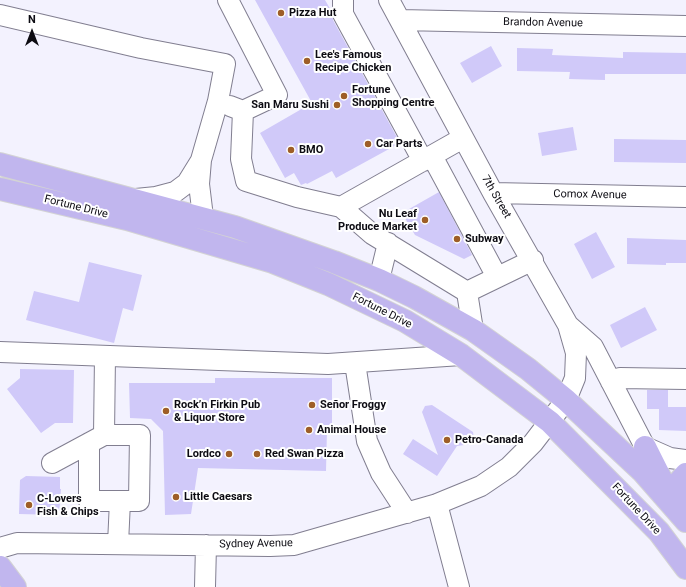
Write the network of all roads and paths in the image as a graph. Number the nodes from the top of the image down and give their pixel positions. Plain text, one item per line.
1 (228, 0) edge
2 (343, 0) edge
3 (389, 0) edge
4 (0, 15) edge
5 (400, 20) junction
6 (686, 26) edge
7 (218, 101) junction
8 (243, 111) junction
9 (463, 138) junction
10 (427, 158) junction
11 (202, 160) junction
12 (0, 164) edge
13 (0, 189) edge
14 (493, 193) junction
15 (686, 197) edge
16 (136, 199) junction
17 (341, 207) junction
18 (203, 218) junction
19 (388, 243) junction
20 (533, 260) junction
21 (497, 277) junction
22 (379, 280) junction
23 (467, 292) junction
24 (568, 325) junction
25 (472, 330) junction
26 (0, 352) edge
27 (105, 356) junction
28 (461, 356) junction
29 (355, 363) junction
30 (686, 379) edge
31 (612, 382) junction
32 (566, 400) junction
33 (550, 422) junction
34 (97, 439) junction
35 (645, 447) junction
36 (686, 460) edge
37 (52, 463) dead end
38 (686, 474) edge
39 (120, 501) junction
40 (437, 504) junction
41 (407, 513) junction
42 (681, 515) edge
43 (118, 544) junction
44 (206, 545) junction
45 (0, 548) edge
46 (0, 568) edge
47 (686, 568) edge
48 (15, 587) edge
49 (205, 587) edge
50 (459, 587) edge

1 - 8 street
2 - 10 street
3 - 5 street, 7th Street
4 - 7 street
5 - 6 street, Brandon Avenue
5 - 9 street, 7th Street
7 - 8 street
7 - 11 street
8 - 17 street
9 - 10 street
9 - 14 street, 7th Street
10 - 17 street
10 - 21 street
11 - 16 street
11 - 18 street
12 - 16 main road, Fortune Drive
13 - 28 main road, Fortune Drive
14 - 15 street, Comox Avenue
14 - 20 street, 7th Street
16 - 18 main road, Fortune Drive
17 - 19 street
18 - 22 main road, Fortune Drive
19 - 22 street
19 - 23 street
20 - 21 street
20 - 24 street, 7th Street
21 - 23 street
22 - 25 main road, Fortune Drive
23 - 25 street
24 - 31 street
24 - 32 street, 7th Street
25 - 32 main road, Fortune Drive
26 - 27 street
27 - 29 street
27 - 34 street
28 - 29 street
28 - 33 main road, Fortune Drive
29 - 41 street
30 - 31 street
31 - 35 street
32 - 33 street, 7th Street
32 - 42 main road, Fortune Drive
33 - 40 street, Sydney Avenue
33 - 47 main road, Fortune Drive
34 - 37 street
34 - 39 street
34 - 39 street
35 - 36 street
35 - 42 main road
38 - 42 main road
39 - 43 street
40 - 41 street, Sydney Avenue
40 - 50 street
41 - 44 street, Sydney Avenue
43 - 44 street, Sydney Avenue
43 - 45 street, Sydney Avenue
44 - 49 street
46 - 48 main road

